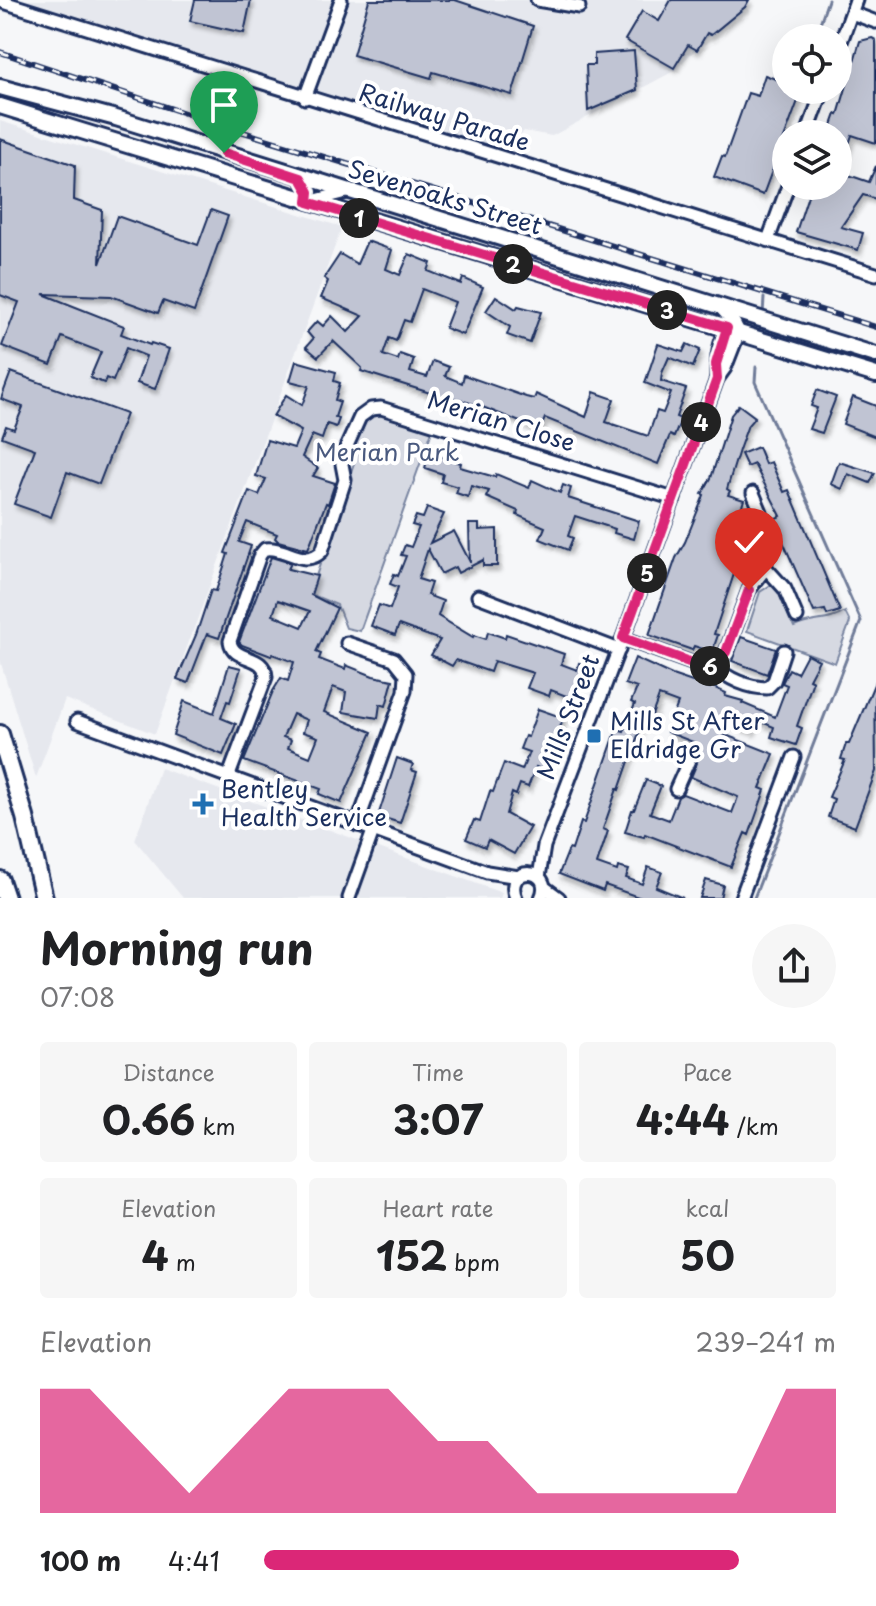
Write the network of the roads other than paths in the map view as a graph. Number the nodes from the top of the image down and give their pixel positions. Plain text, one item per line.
1 (341, 0) edge
2 (537, 0) edge
3 (856, 0) edge
4 (0, 1) edge
5 (579, 7) dead end
6 (852, 13) junction
7 (876, 22) edge
8 (848, 24) edge
9 (0, 87) edge
10 (305, 98) junction
11 (0, 106) edge
12 (301, 178) junction
13 (348, 192) junction
14 (783, 200) edge
15 (308, 202) junction
16 (768, 240) junction
17 (876, 274) edge
18 (716, 303) junction
19 (759, 317) junction
20 (734, 328) junction
21 (876, 355) edge
22 (876, 375) edge
23 (753, 493) dead end
24 (674, 499) junction
25 (766, 568) junction
26 (478, 596) dead end
27 (797, 617) dead end
28 (347, 643) dead end
29 (621, 644) junction
30 (784, 651) dead end
31 (715, 666) junction
32 (77, 721) dead end
33 (0, 733) edge
34 (794, 757) dead end
35 (689, 760) dead end
36 (228, 778) junction
37 (676, 789) dead end
38 (357, 825) junction
39 (373, 831) junction
40 (487, 872) junction
41 (0, 880) edge
42 (534, 882) edge
43 (515, 894) edge
44 (6, 898) edge
45 (44, 898) edge
46 (349, 898) edge
47 (559, 898) edge
48 (741, 898) edge

1 - 10 street
2 - 5 street
3 - 6 street
4 - 10 street, Railway Parade
6 - 7 street
6 - 8 street
9 - 12 main road, Sevenoaks Street
10 - 16 street, Railway Parade
11 - 15 main road, Sevenoaks Street
12 - 13 main road, Sevenoaks Street
12 - 15 street
13 - 15 street
13 - 18 main road, Sevenoaks Street
14 - 16 street
15 - 20 main road, Sevenoaks Street
16 - 17 street, Railway Parade
18 - 19 main road, Sevenoaks Street
18 - 20 street
19 - 20 street
19 - 21 main road, Sevenoaks Street
20 - 22 main road, Sevenoaks Street
20 - 24 street, Mills Street
23 - 25 street
24 - 29 street, Mills Street
24 - 36 street, Merian Close
25 - 27 street
25 - 31 street
26 - 29 street
28 - 38 street
29 - 31 street
29 - 42 street, Mills Street
30 - 31 street
32 - 36 street
33 - 45 highway
34 - 48 street
35 - 37 street
36 - 38 street
38 - 39 street
39 - 40 street
39 - 46 street
40 - 42 street
40 - 43 street
41 - 44 highway
42 - 43 street, Mills Street
42 - 47 street

